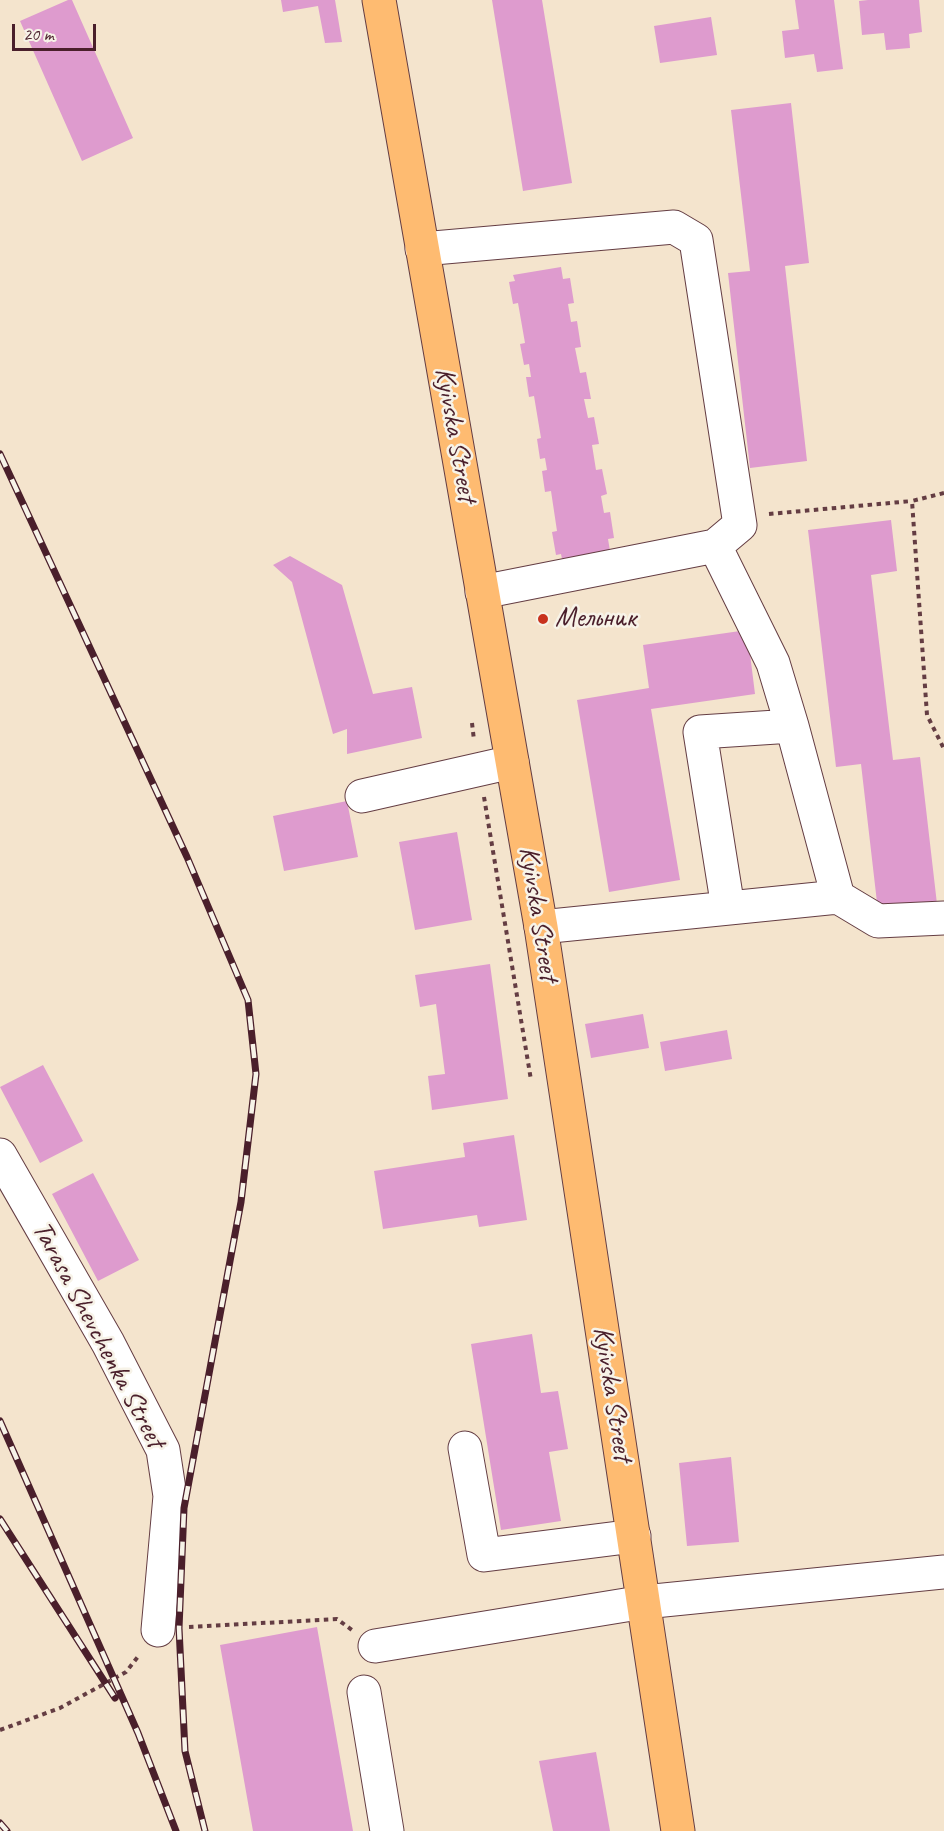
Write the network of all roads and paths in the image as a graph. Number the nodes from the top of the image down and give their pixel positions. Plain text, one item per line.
1 (379, 0) edge
2 (422, 249) junction
3 (944, 493) edge
4 (912, 501) junction
5 (740, 525) junction
6 (715, 546) junction
7 (482, 592) junction
8 (471, 722) dead end
9 (792, 726) junction
10 (944, 749) edge
11 (512, 762) junction
12 (479, 770) junction
13 (362, 796) dead end
14 (838, 897) junction
15 (728, 908) junction
16 (944, 918) edge
17 (541, 927) junction
18 (532, 1088) dead end
19 (0, 1155) edge
20 (465, 1448) dead end
21 (634, 1536) junction
22 (944, 1572) edge
23 (644, 1602) junction
24 (158, 1630) junction
25 (375, 1646) joint
26 (364, 1692) dead end
27 (0, 1730) edge
28 (387, 1831) edge
29 (678, 1831) edge

1 - 2 main road, Kyivska Street
2 - 5 street
2 - 7 main road, Kyivska Street
3 - 4 path
4 - 5 path
4 - 10 path
5 - 6 street
6 - 7 street
6 - 9 street
7 - 11 main road, Kyivska Street
8 - 12 path
9 - 14 street
9 - 15 street
11 - 12 street
11 - 17 main road, Kyivska Street
12 - 13 street
12 - 18 path
14 - 15 street
14 - 16 street
15 - 17 street
17 - 21 main road, Kyivska Street
19 - 24 street, Tarasa Shevchenka Street
20 - 21 street
21 - 23 main road, Kyivska Street
22 - 23 street
23 - 25 street
23 - 29 main road, Kyivska Street
24 - 25 path
24 - 27 path
26 - 28 street

